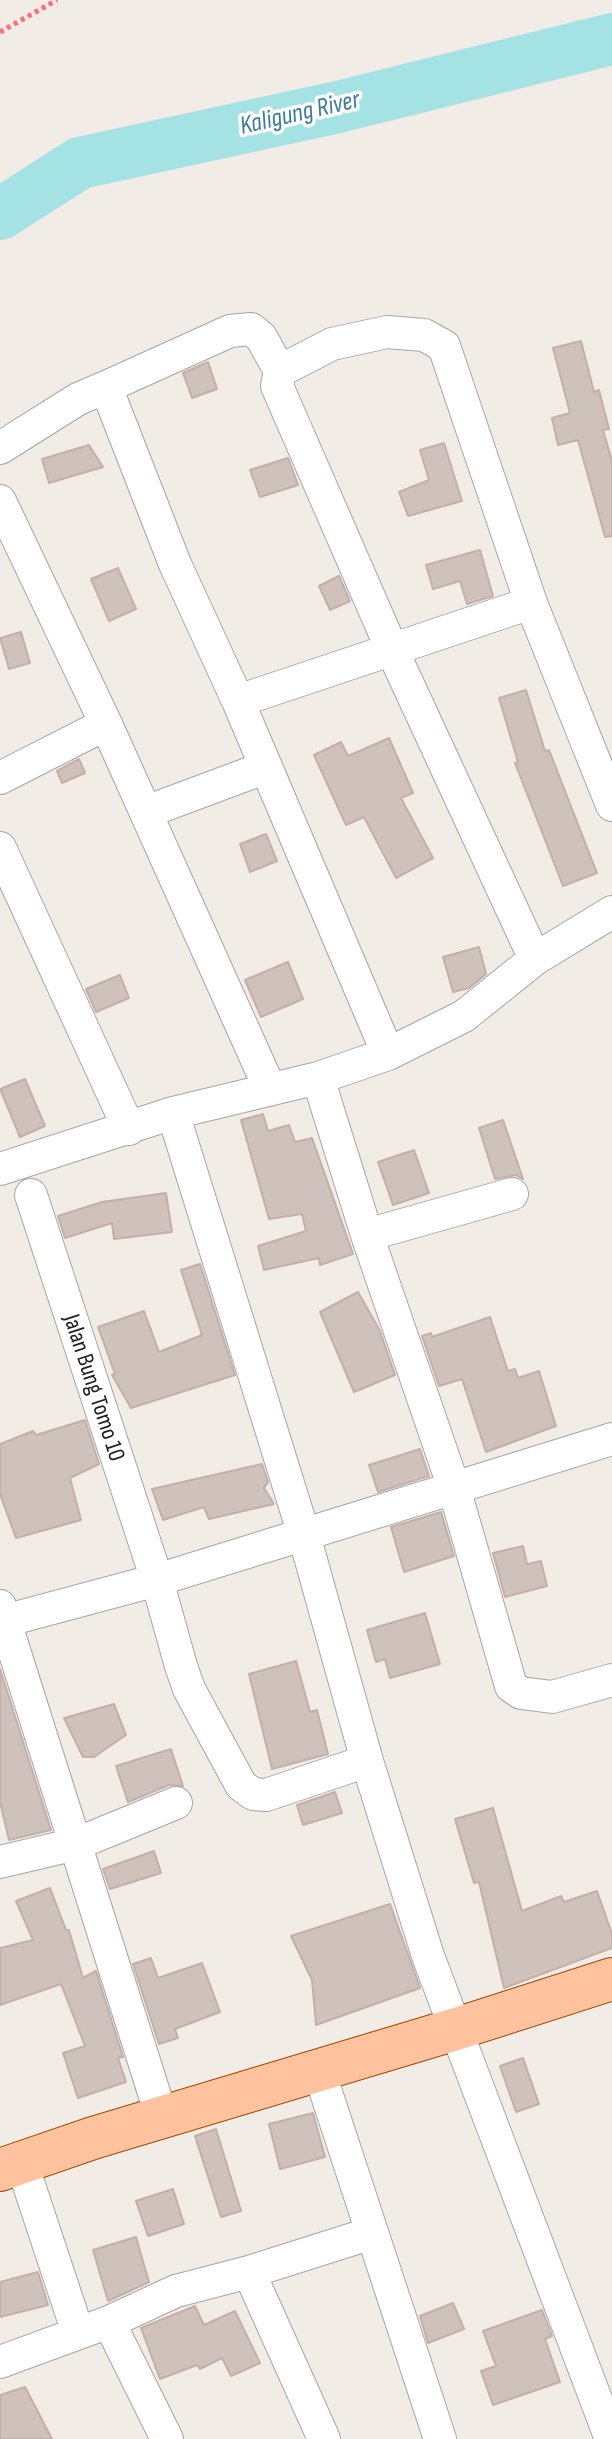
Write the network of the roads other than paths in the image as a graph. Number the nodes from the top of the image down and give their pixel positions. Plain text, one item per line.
1 (280, 371) junction
2 (106, 387) junction
3 (0, 448) edge
4 (0, 501) edge
5 (531, 603) junction
6 (393, 652) junction
7 (238, 701) junction
8 (106, 724) junction
9 (264, 768) junction
10 (0, 778) edge
11 (612, 805) edge
12 (146, 812) junction
13 (0, 848) edge
14 (612, 912) edge
15 (535, 959) junction
16 (388, 1054) junction
17 (318, 1078) junction
18 (270, 1089) junction
19 (173, 1113) junction
20 (129, 1129) junction
21 (0, 1169) edge
22 (512, 1194) dead end
23 (31, 1195) dead end
24 (367, 1235) junction
25 (612, 1439) edge
26 (454, 1488) junction
27 (304, 1535) junction
28 (157, 1580) junction
29 (2, 1617) edge
30 (612, 1680) edge
31 (367, 1761) junction
32 (176, 1803) dead end
33 (76, 1844) junction
34 (0, 1862) edge
35 (611, 1980) edge
36 (456, 2029) junction
37 (319, 2071) junction
38 (162, 2118) junction
39 (11, 2167) edge
40 (372, 2233) junction
41 (249, 2272) junction
42 (109, 2322) junction
43 (78, 2333) junction
44 (0, 2362) edge
45 (167, 2439) edge
46 (324, 2439) edge
47 (440, 2439) edge
48 (611, 2439) edge

1 - 2 street
1 - 5 street
1 - 6 street
2 - 3 street
2 - 7 street
4 - 8 street
5 - 6 street
5 - 11 street
6 - 7 street
6 - 15 street
7 - 9 street
8 - 10 street
8 - 12 street
9 - 12 street
9 - 16 street
12 - 18 street
13 - 20 street
14 - 15 street
15 - 16 street
16 - 17 street
17 - 18 street
17 - 24 street
18 - 19 street
19 - 20 street
19 - 27 street
20 - 21 street
22 - 24 street
23 - 28 street, Jalan Bung Tomo 10
24 - 26 street
25 - 26 street
26 - 27 street
26 - 30 street
27 - 28 street
27 - 31 street
28 - 29 street
28 - 31 street, Jalan Bung Tomo 10
29 - 33 street
31 - 36 street
32 - 33 street
33 - 34 street
33 - 38 street
35 - 36 main road
36 - 37 main road
36 - 48 street
37 - 38 main road
37 - 40 street
38 - 39 main road
39 - 43 street
40 - 41 street
40 - 47 street
41 - 42 street
41 - 46 street
42 - 43 street
42 - 45 street
43 - 44 street

